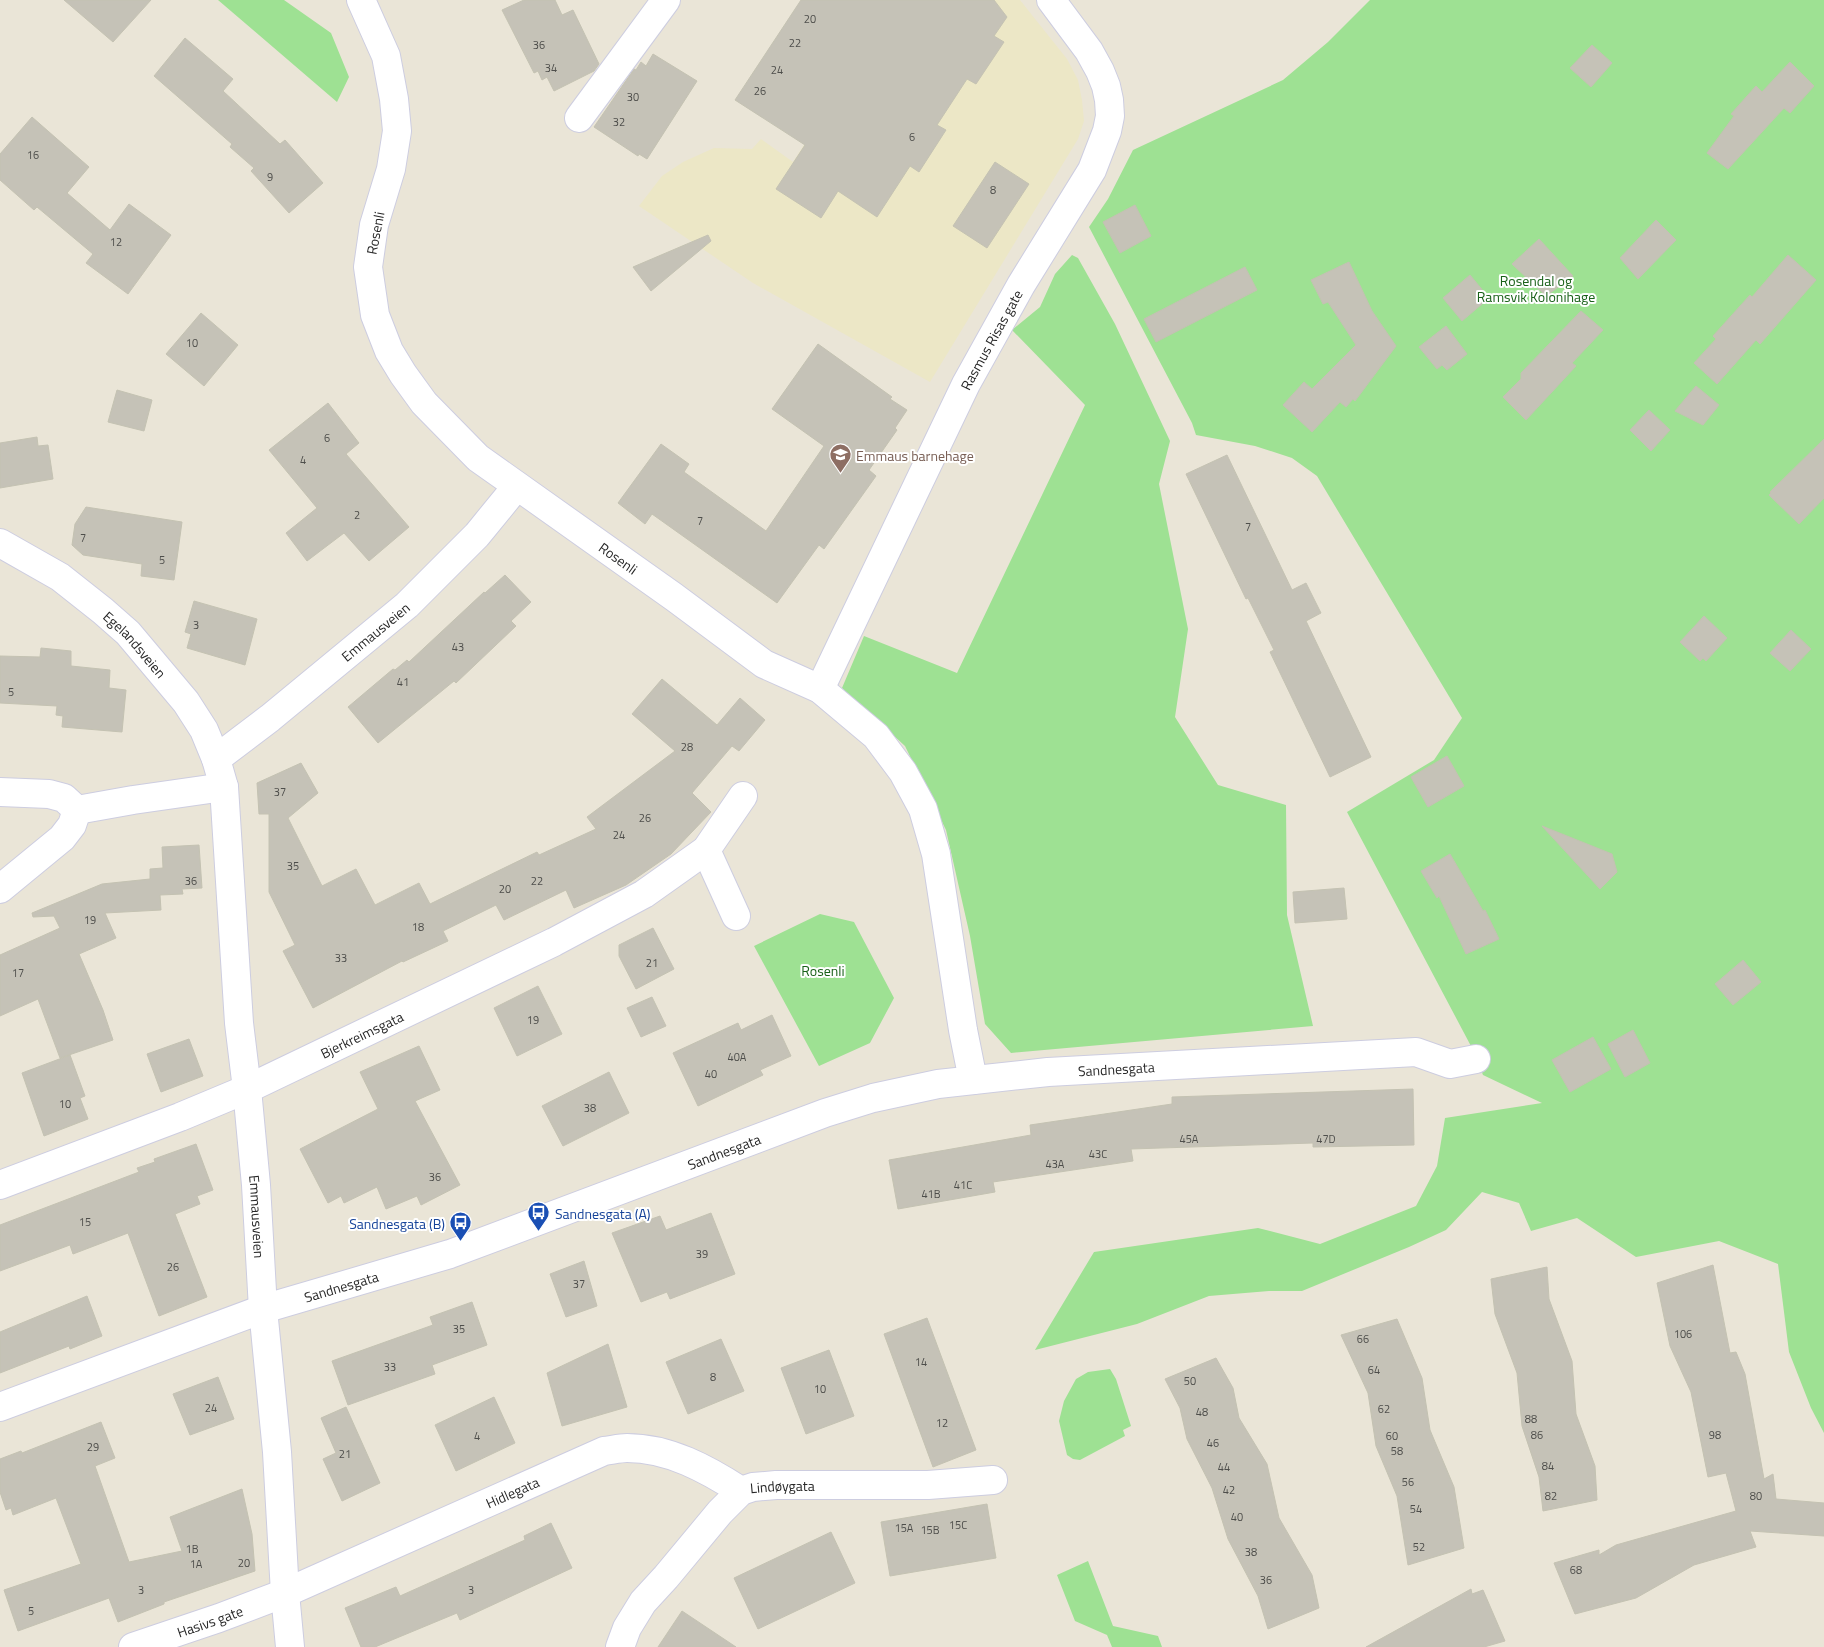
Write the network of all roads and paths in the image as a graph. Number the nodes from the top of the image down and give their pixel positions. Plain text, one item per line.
1 (361, 0) edge
2 (666, 0) edge
3 (1051, 0) edge
4 (579, 118) dead end
5 (517, 486) junction
6 (0, 543) edge
7 (820, 689) junction
8 (216, 759) junction
9 (224, 787) junction
10 (0, 792) edge
11 (743, 796) dead end
12 (77, 810) junction
13 (706, 850) junction
14 (0, 889) edge
15 (736, 916) dead end
16 (1476, 1059) dead end
17 (973, 1080) junction
18 (247, 1089) junction
19 (0, 1185) edge
20 (263, 1310) junction
21 (0, 1407) edge
22 (993, 1480) dead end
23 (741, 1492) junction
24 (285, 1593) junction
25 (133, 1647) edge
26 (290, 1647) edge
27 (620, 1647) edge

1 - 5 street, Rosenli
2 - 4 street
3 - 7 street, Rasmus Risas gate
5 - 7 street, Rosenli
5 - 8 street, Emmausveien
6 - 8 street, Egelandsveien
7 - 17 street, Rosenli
8 - 9 street, Egelandsveien
9 - 12 street
9 - 18 street, Emmausveien
10 - 12 street
11 - 13 street, Bjerkreimsgata
12 - 14 street
13 - 15 street
13 - 18 street, Bjerkreimsgata
16 - 17 street, Sandnesgata
17 - 20 street, Sandnesgata
18 - 19 street, Bjerkreimsgata
18 - 20 street, Emmausveien
20 - 21 street, Sandnesgata
20 - 24 street, Emmausveien
22 - 23 street, Lindøygata
23 - 24 street, Hidlegata
23 - 27 street, Lindøygata
24 - 25 street, Hasivs gate
24 - 26 street, Emmausveien

